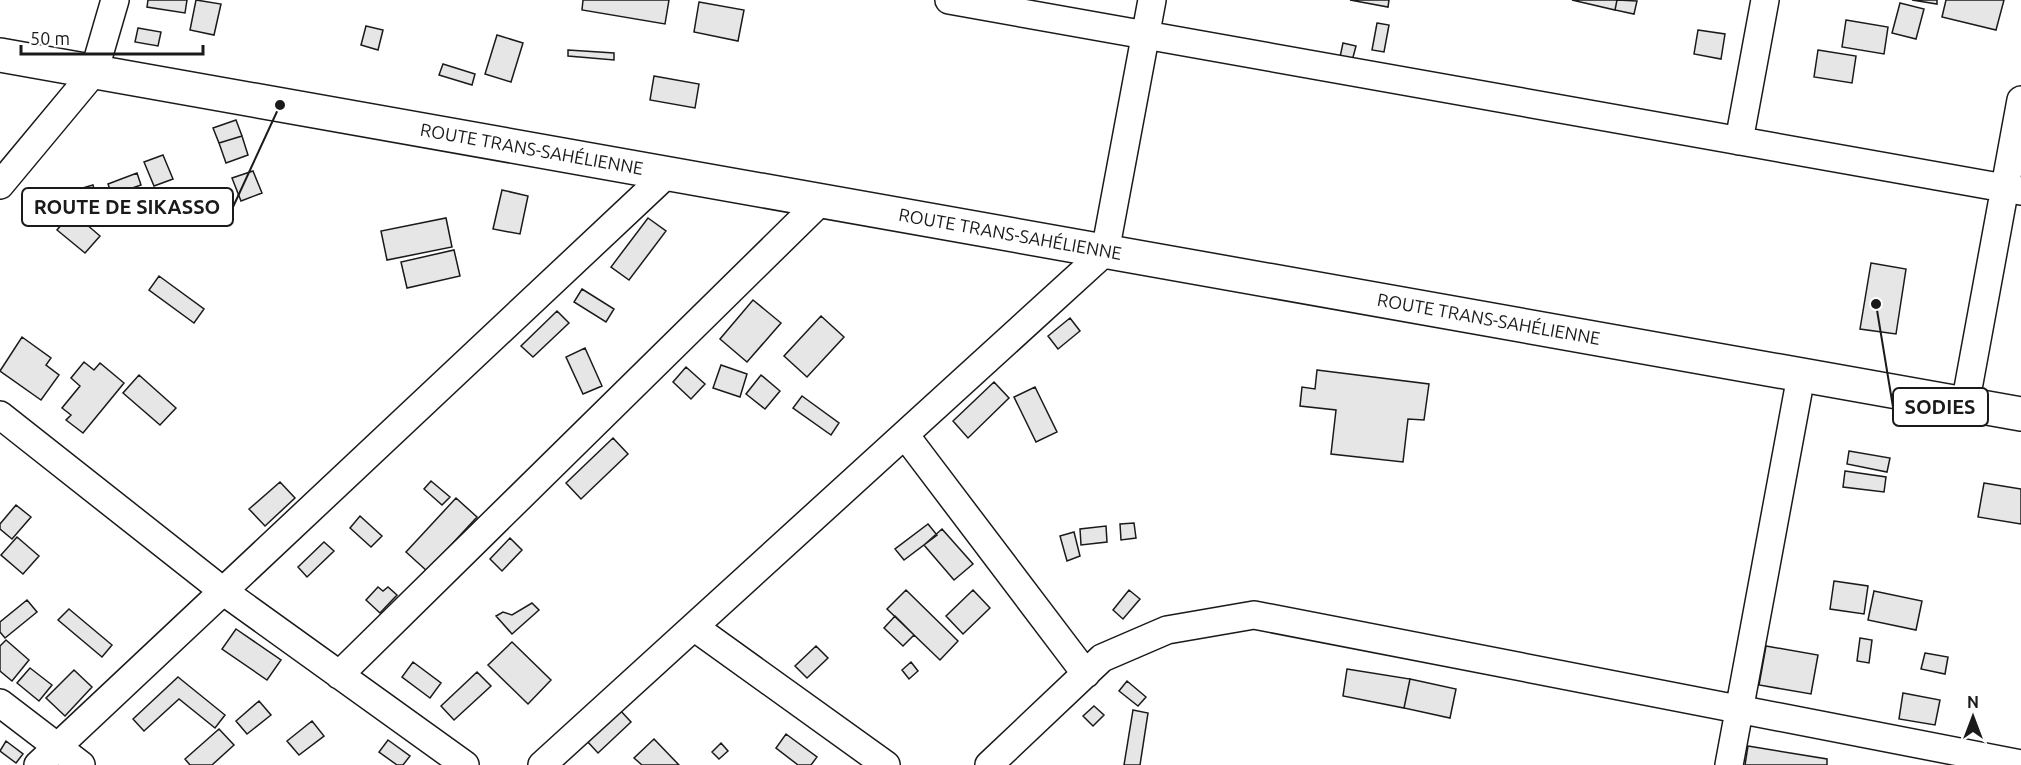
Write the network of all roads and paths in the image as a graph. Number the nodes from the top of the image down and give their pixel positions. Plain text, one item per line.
1 (115, 0) edge
2 (949, 0) edge
3 (1152, 0) edge
4 (1765, 0) edge
5 (1146, 35) junction
6 (0, 55) edge
7 (94, 72) junction
8 (2021, 100) edge
9 (1739, 141) junction
10 (667, 174) junction
11 (0, 185) edge
12 (2013, 189) edge
13 (820, 202) junction
14 (1106, 252) junction
15 (1801, 376) junction
16 (1965, 405) junction
17 (2021, 414) edge
18 (0, 415) edge
19 (905, 435) junction
20 (223, 591) junction
21 (694, 627) junction
22 (1086, 674) junction
23 (339, 675) junction
24 (0, 703) edge
25 (1739, 709) junction
26 (47, 756) edge
27 (2021, 764) edge
28 (81, 765) edge
29 (465, 765) edge
30 (542, 765) edge
31 (886, 765) edge
32 (989, 765) edge
33 (1728, 765) edge

1 - 7 street
2 - 5 street
3 - 5 street
4 - 9 street
5 - 9 street
5 - 14 street
6 - 7 highway, ROUTE TRANS-SAHÉLIENNE
7 - 10 highway, ROUTE TRANS-SAHÉLIENNE
7 - 11 street
8 - 12 street
9 - 12 street
10 - 13 highway, ROUTE TRANS-SAHÉLIENNE
10 - 20 street
12 - 16 street
13 - 14 highway, ROUTE TRANS-SAHÉLIENNE
13 - 23 street
14 - 15 highway, ROUTE TRANS-SAHÉLIENNE
14 - 19 street
15 - 16 highway, ROUTE TRANS-SAHÉLIENNE
15 - 25 street
16 - 17 highway, ROUTE TRANS-SAHÉLIENNE
18 - 20 street
19 - 21 street
19 - 22 street
20 - 23 street
20 - 26 street
21 - 30 street
21 - 31 street
22 - 25 street
22 - 32 street
23 - 29 street
24 - 26 street
25 - 27 street
25 - 33 street
26 - 28 street

